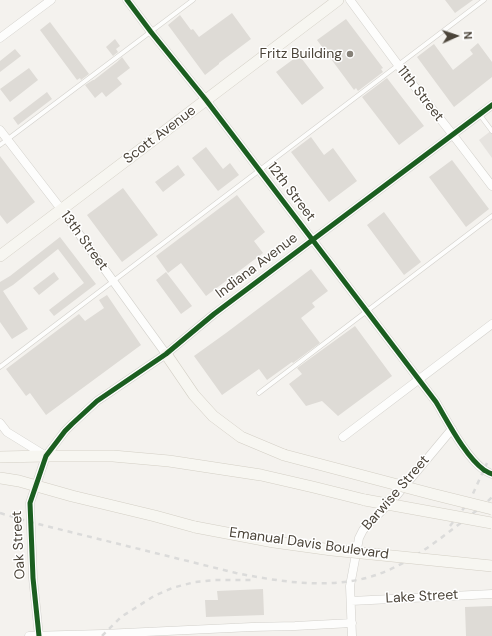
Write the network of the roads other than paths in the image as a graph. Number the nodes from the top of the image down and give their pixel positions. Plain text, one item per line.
1 (52, 0) edge
2 (127, 0) edge
3 (193, 0) edge
4 (338, 0) edge
5 (350, 0) edge
6 (484, 0) edge
7 (151, 32) junction
8 (0, 38) edge
9 (398, 65) junction
10 (206, 100) junction
11 (492, 105) edge
12 (480, 114) junction
13 (0, 130) edge
14 (492, 131) edge
15 (453, 135) junction
16 (7, 139) junction
17 (0, 145) edge
18 (259, 170) junction
19 (492, 186) edge
20 (61, 210) junction
21 (492, 216) edge
22 (312, 240) junction
23 (0, 256) edge
24 (113, 281) junction
25 (367, 311) junction
26 (492, 324) edge
27 (166, 354) junction
28 (0, 367) edge
29 (419, 379) junction
30 (259, 393) dead end
31 (0, 422) edge
32 (452, 429) junction
33 (343, 436) dead end
34 (46, 456) junction
35 (0, 457) edge
36 (492, 474) edge
37 (0, 478) edge
38 (36, 486) junction
39 (492, 509) edge
40 (492, 523) edge
41 (492, 566) edge
42 (492, 594) edge
43 (351, 601) junction
44 (352, 623) junction
45 (194, 633) edge
46 (29, 636) edge
47 (39, 636) edge
48 (352, 636) edge

1 - 8 street
2 - 7 street, 12th Street
3 - 7 lane
4 - 10 main road, Scott Avenue
5 - 9 street, 11th Street
6 - 9 lane
7 - 10 street, 12th Street
7 - 16 lane
9 - 15 street, 11th Street
9 - 18 lane
10 - 18 street, 12th Street
10 - 20 main road, Scott Avenue
11 - 12 street, Indiana Avenue
12 - 14 lane
12 - 15 street, Indiana Avenue
13 - 16 street, 13th Street
15 - 19 street, 11th Street
15 - 22 street, Indiana Avenue
16 - 17 lane
16 - 20 street, 13th Street
18 - 22 street, 12th Street
18 - 24 lane
20 - 23 main road, Scott Avenue
20 - 24 street, 13th Street
21 - 25 lane
22 - 25 street, 12th Street
22 - 27 street, Indiana Avenue
24 - 27 street, 13th Street
24 - 28 lane
25 - 29 street, 12th Street
25 - 30 lane
26 - 29 street
27 - 34 street, Indiana Avenue
27 - 39 main road, bridge
29 - 32 street, 12th Street
29 - 33 street
31 - 34 street
32 - 36 street, 12th Street
32 - 43 street, Barwise Street
34 - 35 main road
34 - 38 street, Oak Street
34 - 40 main road, bridge
37 - 38 main road, Emanual Davis Boulevard
38 - 41 main road, Emanual Davis Boulevard, bridge
38 - 47 street, Oak Street
42 - 43 street, Lake Street
43 - 44 street, Barwise Street
44 - 45 street
44 - 48 street, Barwise Street
45 - 47 street
46 - 47 street

